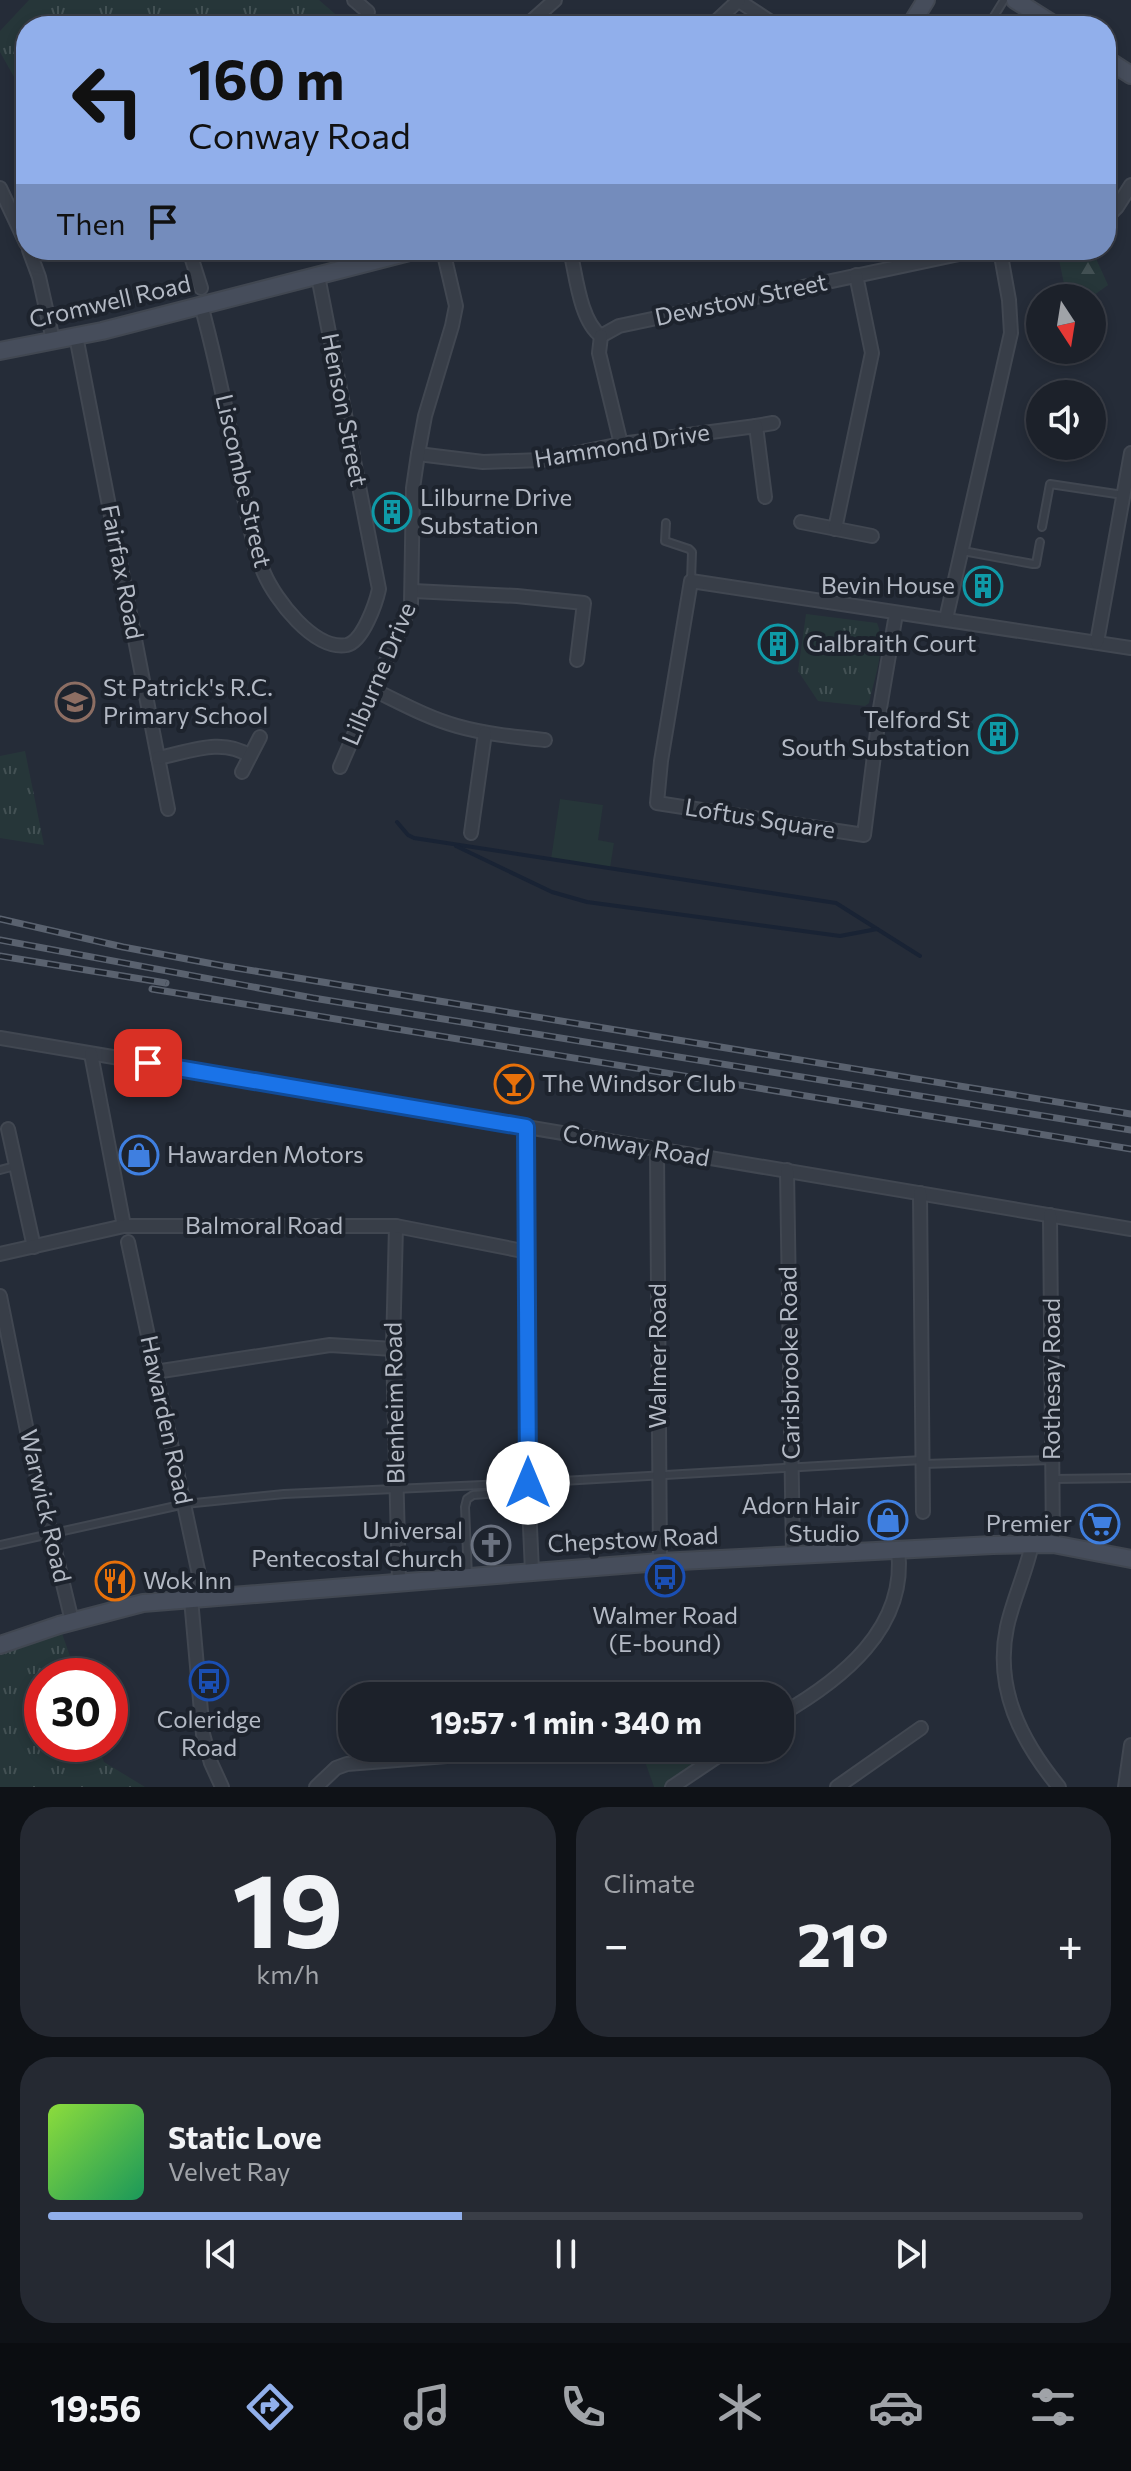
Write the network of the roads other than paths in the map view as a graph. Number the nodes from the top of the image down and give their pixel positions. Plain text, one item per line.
1 (354, 0) edge
2 (555, 0) edge
3 (739, 0) edge
4 (1015, 0) edge
5 (368, 12) dead end
6 (537, 16) edge
7 (722, 16) edge
8 (762, 16) edge
9 (1040, 16) edge
10 (1131, 185) edge
11 (0, 188) edge
12 (1116, 208) edge
13 (16, 222) edge
14 (33, 260) edge
15 (192, 260) edge
16 (379, 260) edge
17 (446, 260) edge
18 (572, 260) edge
19 (913, 260) edge
20 (1002, 260) edge
21 (856, 275) junction
22 (318, 276) junction
23 (201, 297) junction
24 (76, 336) junction
25 (601, 336) junction
26 (53, 340) junction
27 (0, 351) edge
28 (773, 423) dead end
29 (756, 426) junction
30 (621, 444) junction
31 (1131, 453) edge
32 (418, 454) junction
33 (1127, 496) edge
34 (765, 497) dead end
35 (801, 522) dead end
36 (666, 523) dead end
37 (1042, 527) dead end
38 (835, 529) junction
39 (872, 536) dead end
40 (1040, 542) dead end
41 (963, 551) junction
42 (691, 581) junction
43 (413, 591) junction
44 (584, 603) junction
45 (599, 605) dead end
46 (896, 614) junction
47 (946, 619) junction
48 (361, 635) joint
49 (1097, 642) junction
50 (1131, 648) edge
51 (577, 660) dead end
52 (374, 690) junction
53 (485, 733) junction
54 (260, 737) dead end
55 (545, 740) dead end
56 (250, 756) junction
57 (158, 758) junction
58 (340, 767) dead end
59 (242, 772) dead end
60 (168, 809) dead end
61 (471, 833) dead end
62 (0, 1038) edge
63 (91, 1054) junction
64 (526, 1127) junction
65 (8, 1129) dead end
66 (657, 1150) junction
67 (15, 1166) junction
68 (0, 1170) edge
69 (787, 1170) junction
70 (920, 1193) junction
71 (1050, 1215) junction
72 (124, 1226) junction
73 (396, 1226) junction
74 (1131, 1229) edge
75 (128, 1242) dead end
76 (34, 1247) junction
77 (528, 1252) junction
78 (0, 1254) edge
79 (0, 1296) edge
80 (393, 1349) junction
81 (155, 1372) junction
82 (1052, 1460) junction
83 (923, 1462) junction
84 (792, 1468) junction
85 (659, 1476) junction
86 (1131, 1478) edge
87 (1053, 1479) junction
88 (528, 1487) junction
89 (396, 1488) junction
90 (185, 1504) junction
91 (923, 1512) dead end
92 (52, 1533) junction
93 (1032, 1544) junction
94 (1053, 1544) junction
95 (0, 1545) edge
96 (898, 1550) junction
97 (793, 1555) junction
98 (1131, 1559) edge
99 (660, 1562) junction
100 (532, 1571) junction
101 (468, 1576) junction
102 (399, 1581) junction
103 (198, 1598) junction
104 (72, 1621) junction
105 (0, 1645) edge
106 (794, 1706) edge
107 (921, 1728) dead end
108 (1131, 1745) edge
109 (372, 1762) edge
110 (709, 1762) edge
111 (222, 1787) edge
112 (316, 1787) edge
113 (672, 1787) edge
114 (837, 1787) edge
115 (1059, 1787) edge
116 (1125, 1787) edge

1 - 5 street
2 - 6 street
3 - 7 street
3 - 8 street
4 - 9 main road
10 - 12 street
11 - 13 street
14 - 26 street
15 - 23 street, Liscombe Street
16 - 22 main road, Cromwell Road
17 - 32 street, Lilburne Drive
18 - 25 street
19 - 21 street, Dewstow Street
20 - 41 street
21 - 25 street, Dewstow Street
21 - 38 street
22 - 23 main road, Cromwell Road
22 - 48 street, Henson Street
23 - 24 main road, Cromwell Road
23 - 48 street, Liscombe Street
24 - 26 main road, Cromwell Road
24 - 57 street, Fairfax Road
25 - 30 street
26 - 27 main road, Cromwell Road
28 - 29 street, Hammond Drive
29 - 30 street, Hammond Drive
29 - 34 street
30 - 32 street, Hammond Drive
31 - 33 street
32 - 43 street, Lilburne Drive
33 - 37 lane
33 - 49 street
35 - 38 street
36 - 42 lane
38 - 39 street
40 - 41 lane
41 - 47 street
42 - 46 street
42 - 46 street, Loftus Square
43 - 44 street
43 - 52 street, Lilburne Drive
44 - 45 street
44 - 51 street
46 - 47 street
47 - 49 street
49 - 50 street
52 - 53 street
52 - 58 street, Lilburne Drive
53 - 55 street
53 - 61 street
54 - 56 street
56 - 57 street
56 - 59 street
57 - 60 street, Fairfax Road
62 - 63 street, Conway Road
63 - 64 street, Conway Road
63 - 72 street
64 - 66 street, Conway Road
64 - 77 street
65 - 67 street
66 - 69 street, Conway Road
66 - 85 street, Walmer Road
67 - 68 lane
67 - 76 street
69 - 70 street, Conway Road
69 - 84 street, Carisbrooke Road
70 - 71 street, Conway Road
70 - 83 street
71 - 74 street, Conway Road
71 - 82 street, Rothesay Road
72 - 73 street, Balmoral Road
72 - 76 street, Balmoral Road
73 - 77 street, Balmoral Road
73 - 80 street, Blenheim Road
75 - 81 street, Hawarden Road
76 - 78 street, Balmoral Road
77 - 88 street
79 - 92 street, Warwick Road
80 - 81 street
80 - 89 street, Blenheim Road
81 - 90 street, Hawarden Road
82 - 83 lane
82 - 87 street, Rothesay Road
83 - 84 lane
83 - 91 street
84 - 85 lane
84 - 97 street, Carisbrooke Road
85 - 88 lane
85 - 99 street, Walmer Road
86 - 87 lane
87 - 94 street, Rothesay Road
88 - 89 lane
88 - 100 street
88 - 101 lane
89 - 90 lane
89 - 102 street, Blenheim Road
90 - 92 lane
90 - 103 street, Hawarden Road
92 - 95 lane
92 - 104 street, Warwick Road
93 - 94 main road, Chepstow Road
93 - 96 main road, Chepstow Road
93 - 115 street
94 - 98 main road, Chepstow Road
96 - 97 main road, Chepstow Road
96 - 106 street
97 - 99 main road, Chepstow Road
99 - 100 main road, Chepstow Road
100 - 101 main road, Chepstow Road
101 - 102 main road, Chepstow Road
102 - 103 main road, Chepstow Road
103 - 104 main road, Chepstow Road
103 - 111 street
104 - 105 main road, Chepstow Road
107 - 114 street
108 - 116 street
109 - 112 street
110 - 113 street

